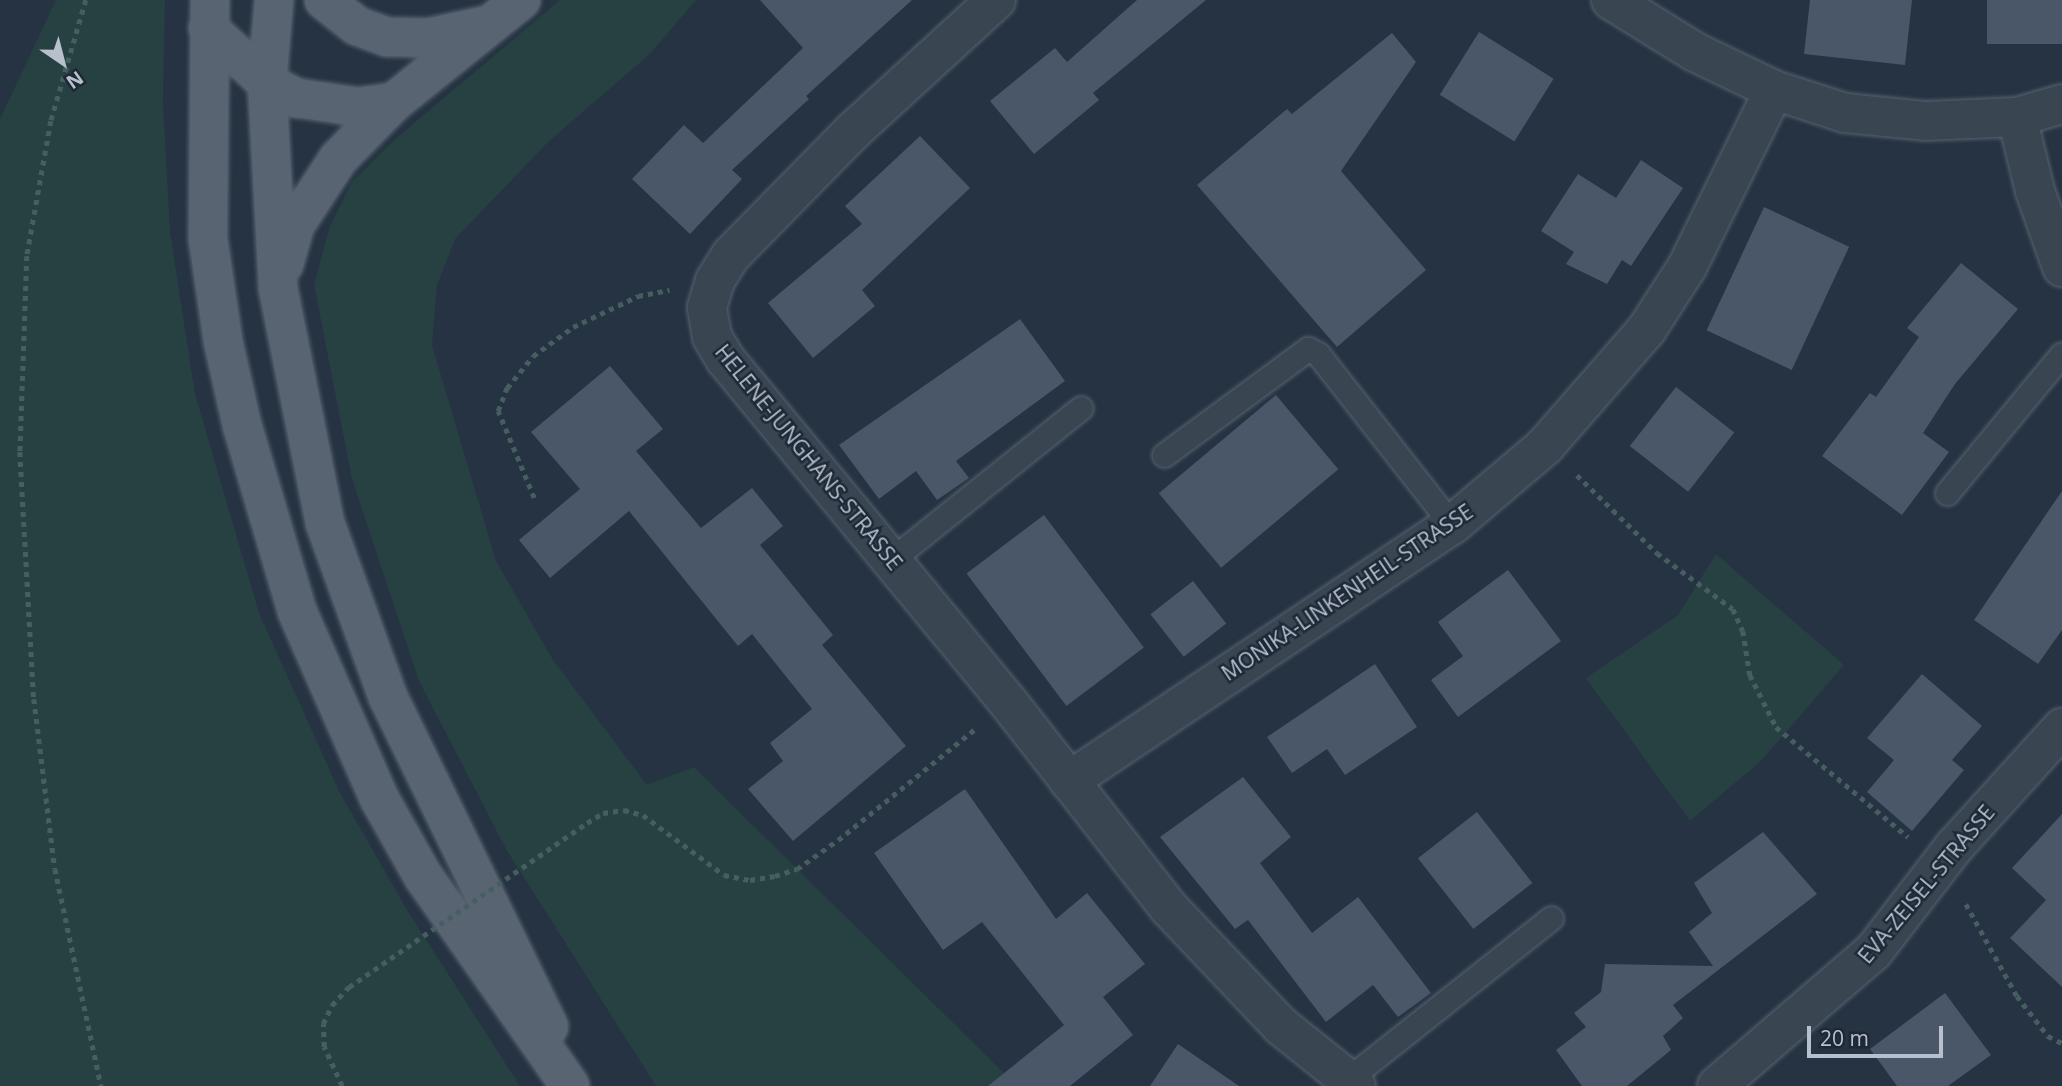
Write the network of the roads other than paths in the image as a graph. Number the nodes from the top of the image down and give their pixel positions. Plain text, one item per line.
1 (274, 0) edge
2 (324, 0) edge
3 (996, 0) edge
4 (1611, 0) edge
5 (507, 12) edge
6 (209, 14) edge
7 (267, 83) junction
8 (1774, 90) junction
9 (394, 102) junction
10 (2062, 103) edge
11 (2017, 117) junction
12 (2062, 267) edge
13 (278, 288) junction
14 (2062, 354) edge
15 (1081, 408) dead end
16 (1164, 454) dead end
17 (1947, 493) dead end
18 (1452, 525) junction
19 (891, 560) junction
20 (2062, 728) edge
21 (1069, 781) junction
22 (1551, 918) dead end
23 (1352, 1083) edge
24 (570, 1086) edge
25 (578, 1086) edge
26 (1717, 1086) edge

1 - 7 main road
2 - 5 main road
3 - 19 street, HELENE-JUNGHANS-STRASSE
4 - 8 street
5 - 9 main road
6 - 7 main road
6 - 24 main road
7 - 9 main road
7 - 13 main road
8 - 11 street
8 - 18 street, MONIKA-LINKENHEIL-STRASSE
9 - 13 main road
10 - 11 street
11 - 12 street
13 - 25 main road
14 - 17 lane
15 - 19 lane
16 - 18 lane
18 - 21 street, MONIKA-LINKENHEIL-STRASSE
19 - 21 street, HELENE-JUNGHANS-STRASSE
20 - 26 street, EVA-ZEISEL-STRASSE
21 - 23 street, HELENE-JUNGHANS-STRASSE
22 - 23 lane

